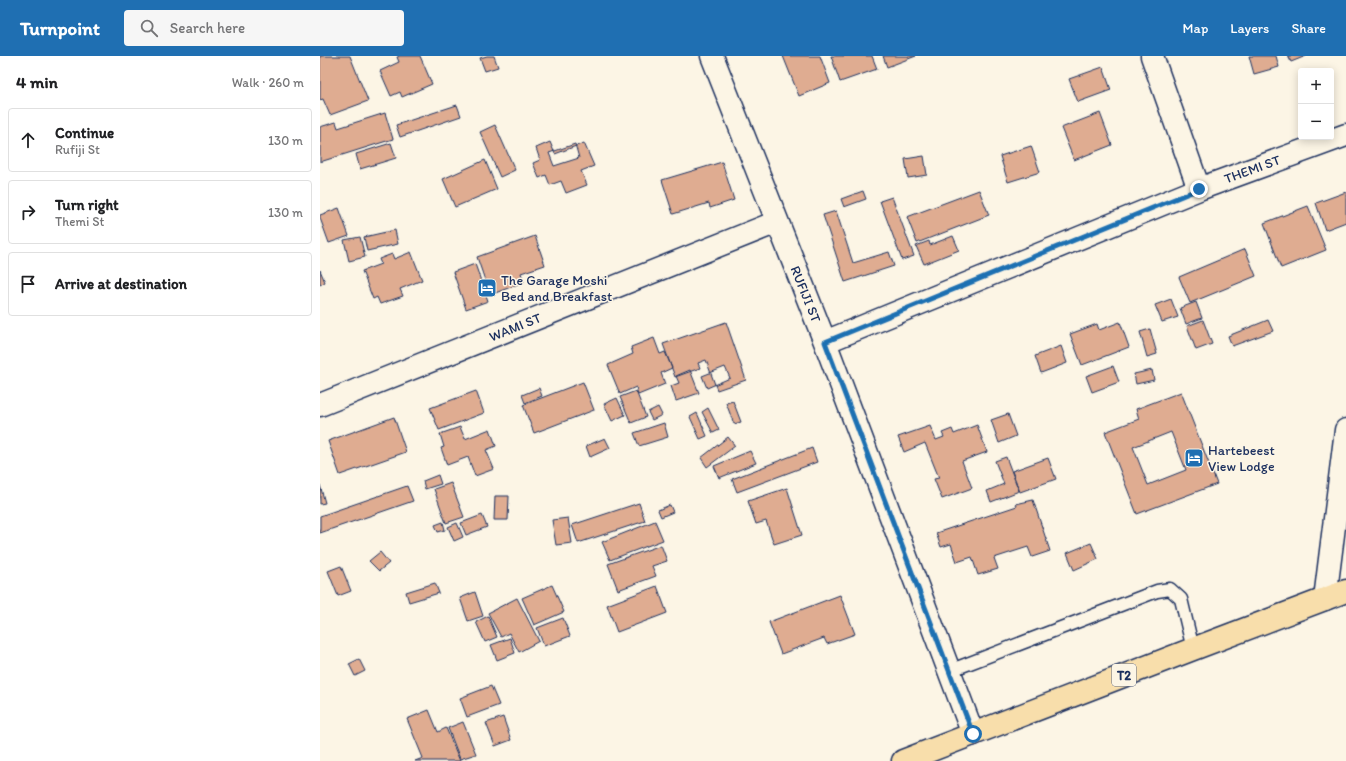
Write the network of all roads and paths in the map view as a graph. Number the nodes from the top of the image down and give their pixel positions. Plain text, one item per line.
1 (712, 56) edge
2 (1152, 56) edge
3 (1346, 134) edge
4 (1199, 189) junction
5 (777, 222) junction
6 (825, 342) junction
7 (320, 405) edge
8 (1346, 430) edge
9 (1342, 496) edge
10 (1346, 591) edge
11 (1325, 599) junction
12 (1192, 649) junction
13 (949, 671) junction
14 (973, 734) junction
15 (903, 761) edge

1 - 5 street, RUFIJI ST
2 - 4 street
3 - 4 street, THEMI ST
4 - 6 street, THEMI ST
5 - 6 street, RUFIJI ST
5 - 7 street, WAMI ST
6 - 13 street, RUFIJI ST
8 - 9 street
9 - 11 street
10 - 11 highway, T2
11 - 12 highway, T2
12 - 13 lane
12 - 14 highway, T2
13 - 14 street, RUFIJI ST
14 - 15 highway, T2

